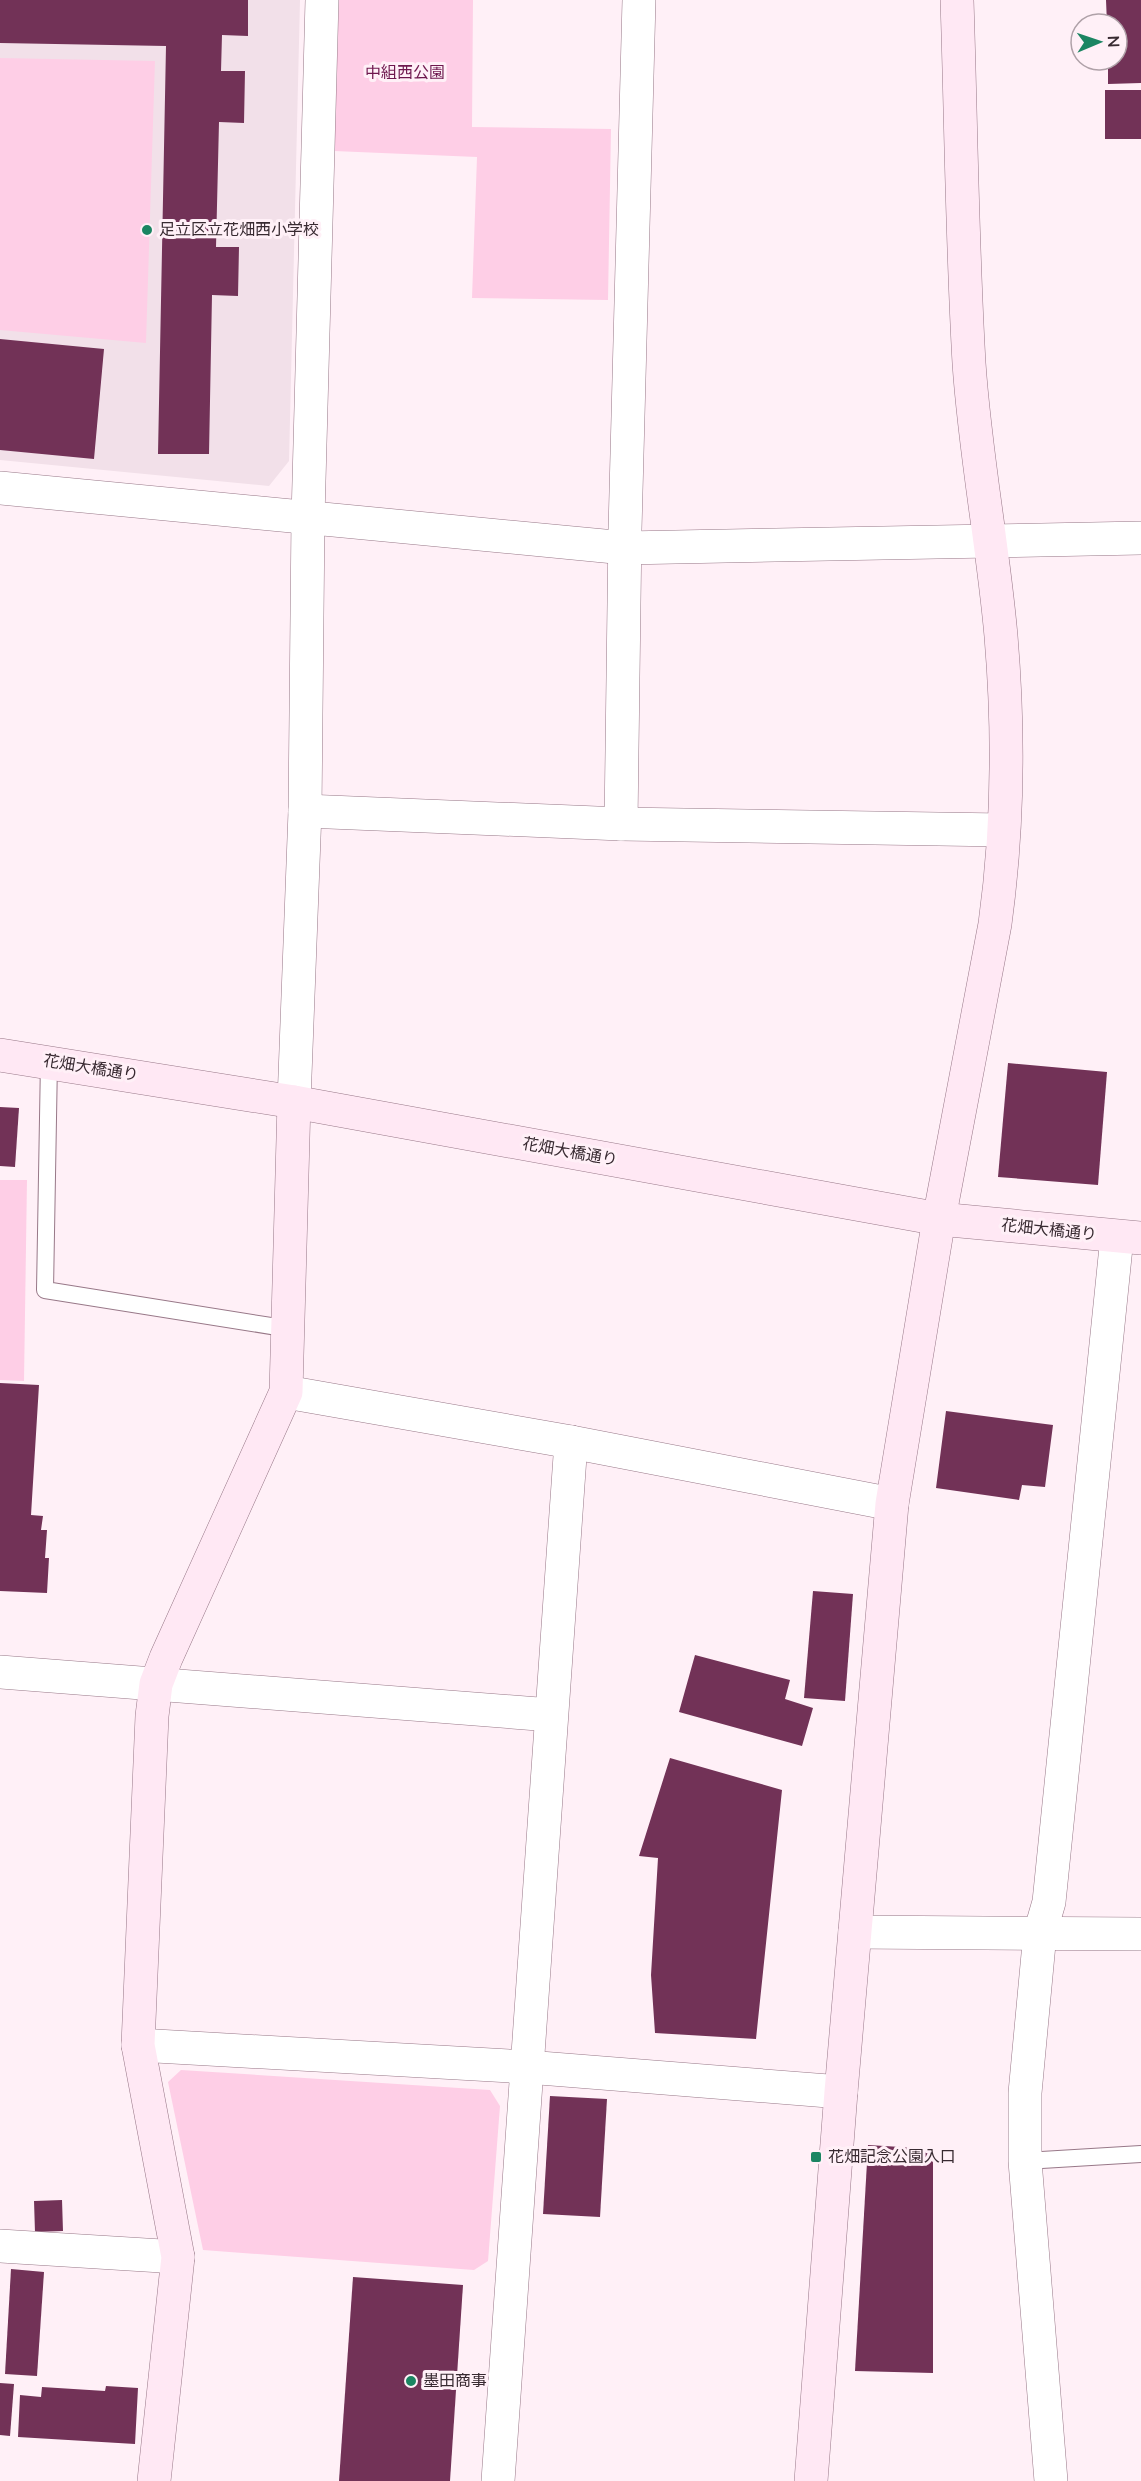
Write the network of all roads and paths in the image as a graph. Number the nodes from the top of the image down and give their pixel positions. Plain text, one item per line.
1 (322, 0) edge
2 (639, 0) edge
3 (957, 0) edge
4 (0, 488) edge
5 (308, 518) junction
6 (1141, 538) edge
7 (990, 542) junction
8 (625, 548) junction
9 (304, 811) junction
10 (621, 824) junction
11 (1003, 830) junction
12 (0, 1055) edge
13 (49, 1061) junction
14 (294, 1102) junction
15 (939, 1219) junction
16 (1129, 1237) edge
17 (290, 1329) junction
18 (286, 1392) junction
19 (571, 1442) junction
20 (892, 1504) junction
21 (0, 1672) edge
22 (156, 1684) junction
23 (551, 1715) junction
24 (855, 1932) junction
25 (1040, 1933) junction
26 (1141, 1934) edge
27 (138, 2045) junction
28 (526, 2067) junction
29 (841, 2092) junction
30 (1141, 2154) edge
31 (1025, 2161) junction
32 (0, 2246) edge
33 (178, 2257) junction
34 (154, 2481) edge
35 (498, 2481) edge
36 (811, 2481) edge
37 (1051, 2481) edge

1 - 5 street
2 - 8 street
3 - 7 street
4 - 5 street
5 - 8 street
5 - 9 street
6 - 7 street
7 - 8 street
7 - 11 street
8 - 10 street
9 - 10 street
9 - 14 street
10 - 11 street
11 - 15 street
12 - 13 street, 花畑大橋通り
13 - 14 street, 花畑大橋通り
13 - 17 lane
14 - 15 street, 花畑大橋通り
14 - 17 street
15 - 16 street, 花畑大橋通り
15 - 20 street
16 - 25 street
17 - 18 street
18 - 19 street
18 - 22 street
19 - 20 street
19 - 23 street
20 - 24 street
21 - 22 street
22 - 23 street
22 - 27 street
23 - 28 street
24 - 25 street
24 - 29 street
25 - 26 street
25 - 31 street
27 - 28 street
27 - 33 street
28 - 29 street
28 - 35 street
29 - 36 street
30 - 31 lane
31 - 37 street
32 - 33 street
33 - 34 street

